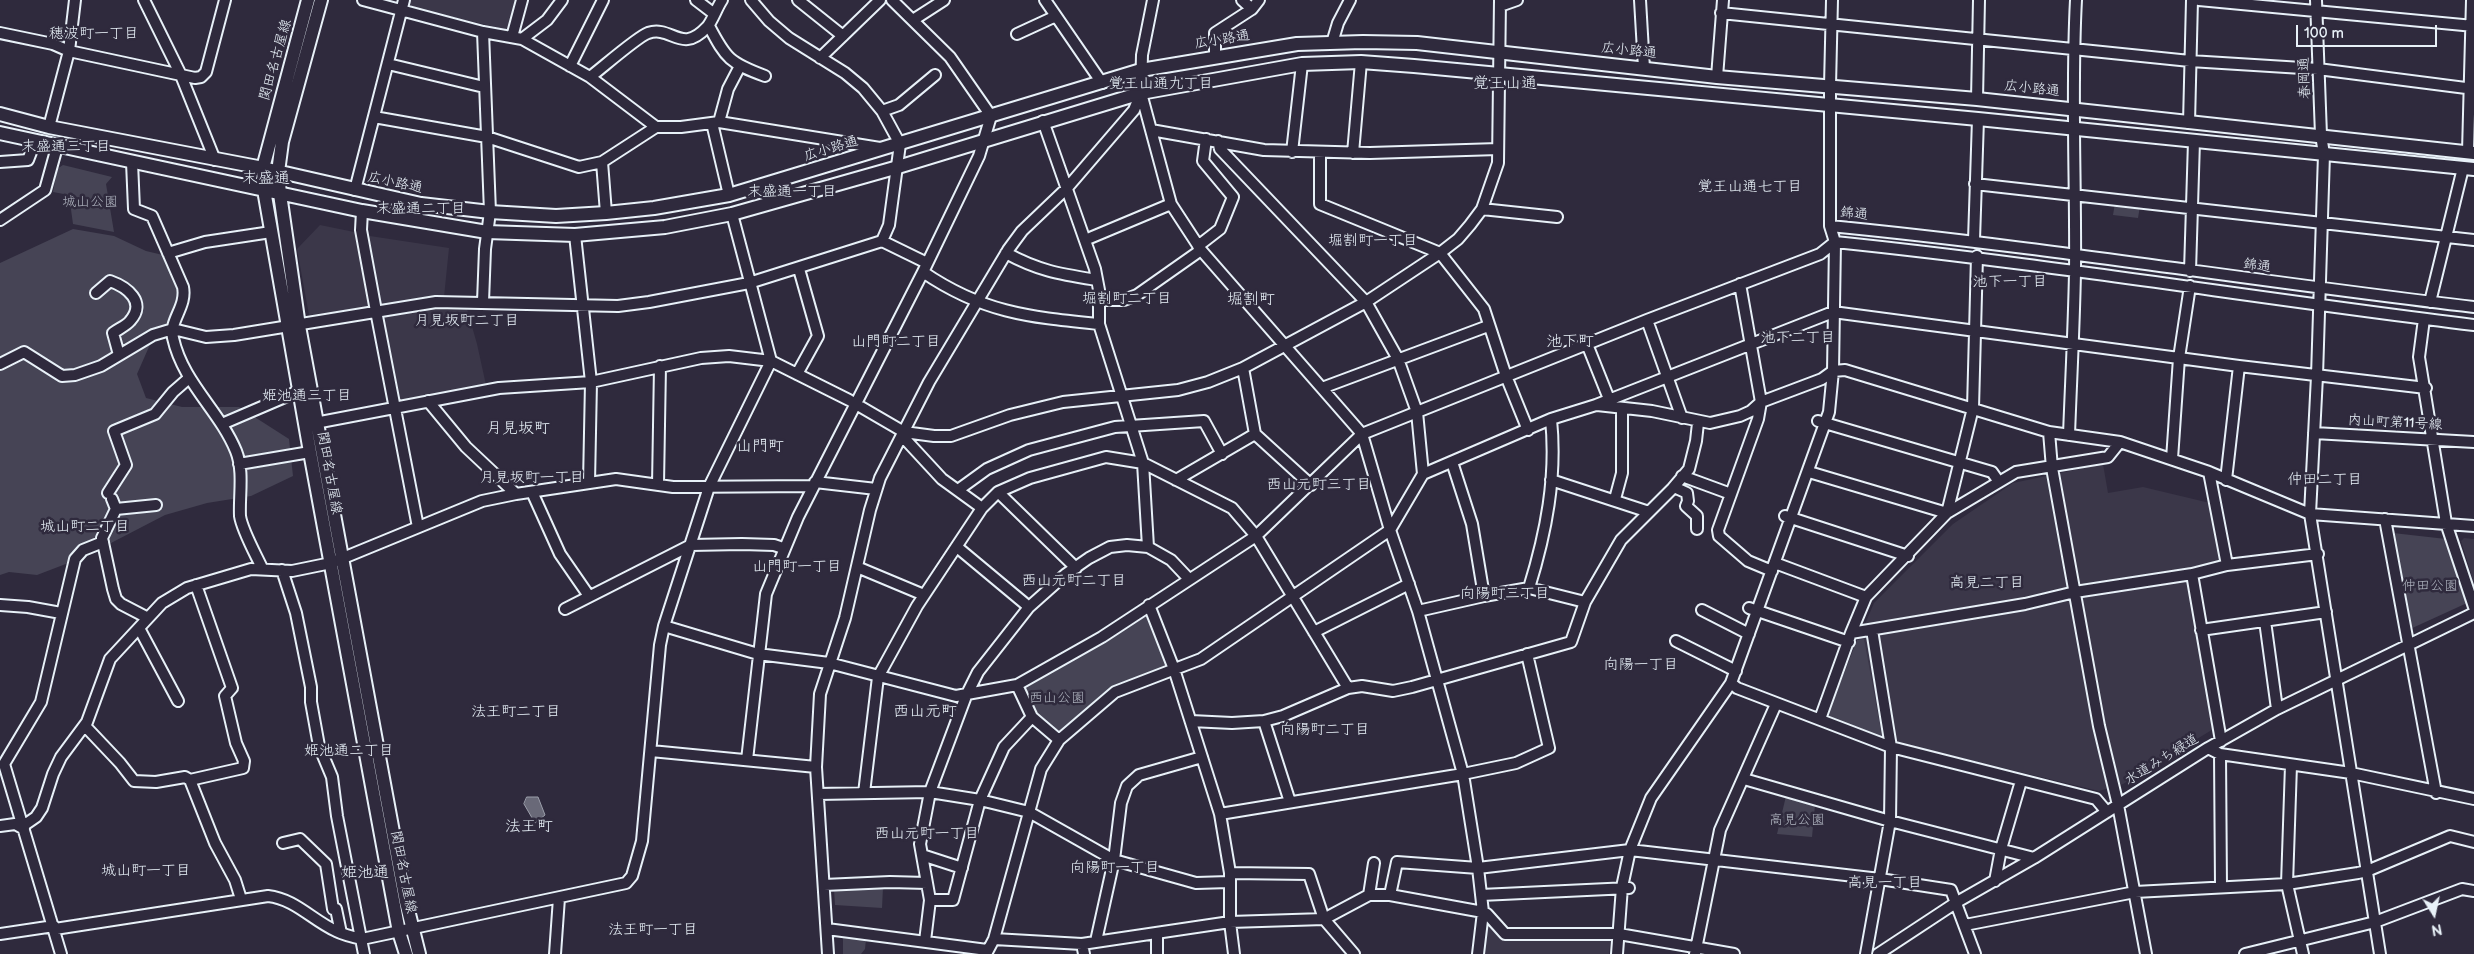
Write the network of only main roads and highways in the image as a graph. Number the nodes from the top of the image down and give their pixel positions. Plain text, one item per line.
1 (308, 0) edge
2 (321, 0) edge
3 (0, 114) edge
4 (0, 133) edge
5 (2471, 153) edge
6 (263, 168) junction
7 (2469, 168) edge
8 (278, 172) junction
9 (264, 190) junction
10 (280, 194) junction
11 (294, 327) junction
12 (311, 424) junction
13 (336, 561) junction
14 (406, 954) edge
15 (420, 954) edge

1 - 6 main road, 関田名古屋線
2 - 8 main road, 関田名古屋線
3 - 6 main road, 広小路通
4 - 9 main road
5 - 8 main road, 広小路通
6 - 8 main road, 広小路通
6 - 9 main road, 関田名古屋線
7 - 10 main road
8 - 10 main road, 関田名古屋線
9 - 10 main road
9 - 11 main road, 関田名古屋線
10 - 11 main road, 関田名古屋線
11 - 12 main road, 関田名古屋線
11 - 12 main road, 関田名古屋線
12 - 13 main road, 関田名古屋線
12 - 13 main road, 関田名古屋線
13 - 14 main road, 関田名古屋線
13 - 15 main road, 関田名古屋線

